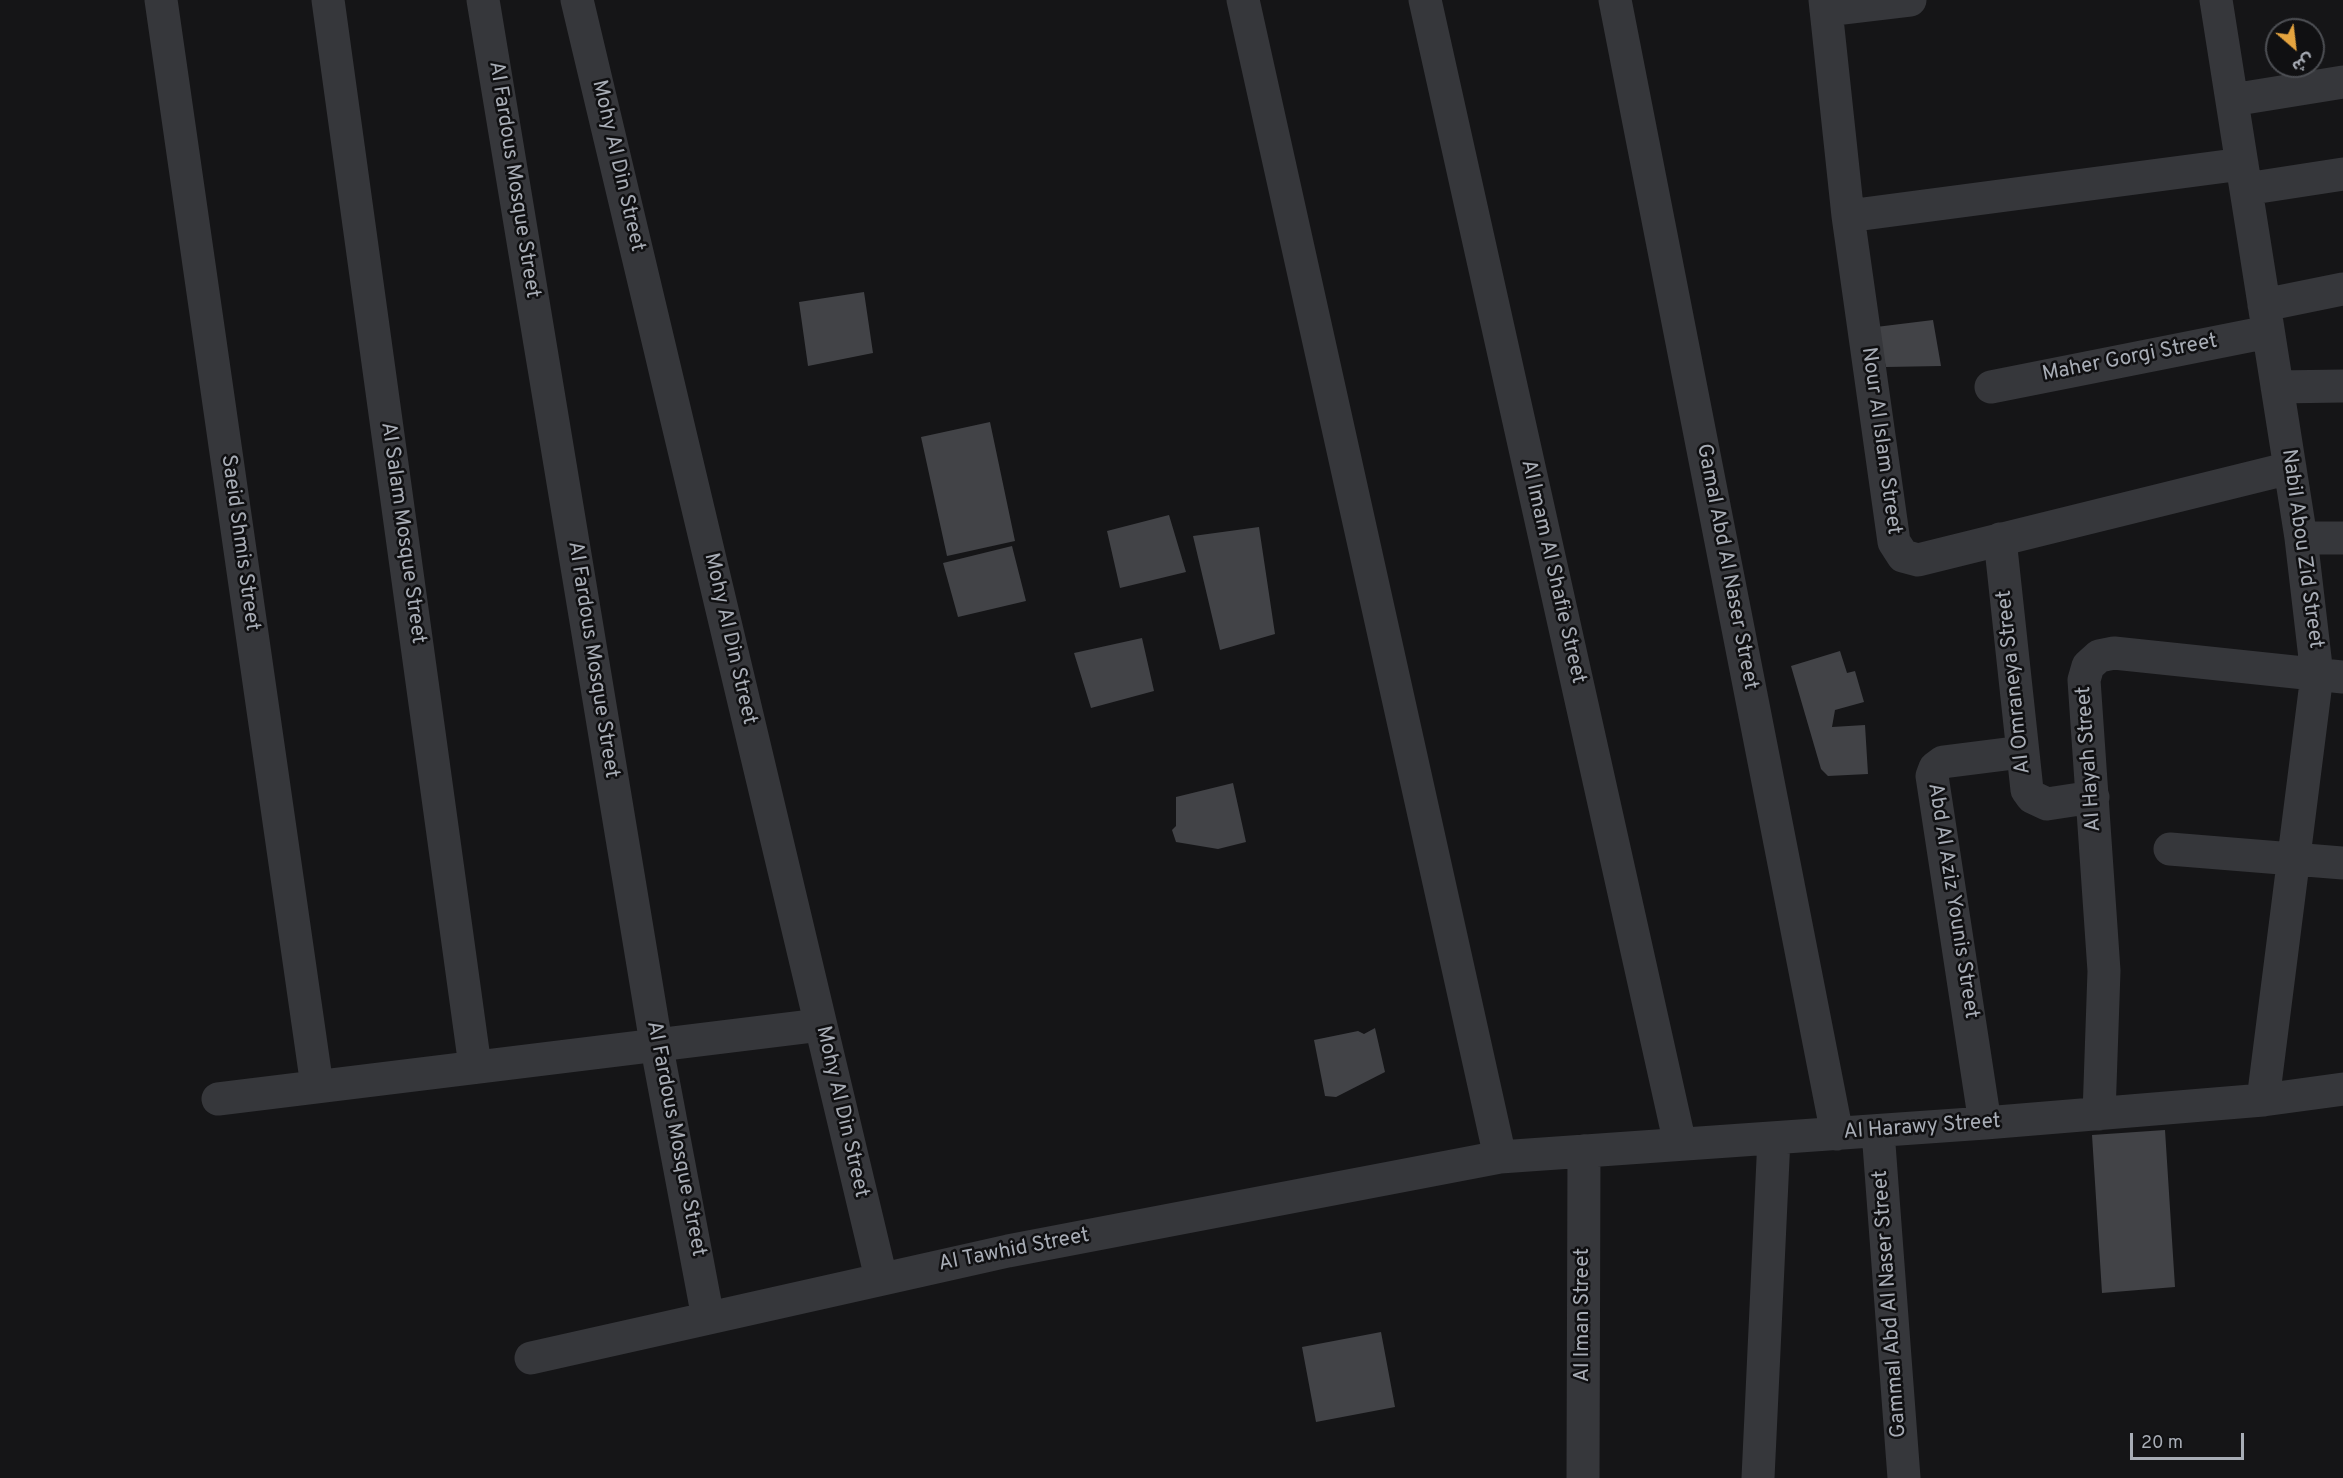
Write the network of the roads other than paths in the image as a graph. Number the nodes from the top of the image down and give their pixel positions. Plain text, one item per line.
1 (161, 0) edge
2 (328, 0) edge
3 (483, 0) edge
4 (577, 0) edge
5 (1243, 0) edge
6 (1425, 0) edge
7 (1615, 0) edge
8 (1910, 0) edge
9 (2216, 0) edge
10 (1825, 5) edge
11 (2343, 82) edge
12 (2232, 100) junction
13 (2343, 174) edge
14 (2244, 177) junction
15 (1848, 216) junction
16 (2343, 289) edge
17 (2266, 318) junction
18 (2343, 386) edge
19 (1991, 387) dead end
20 (2277, 387) junction
21 (2290, 468) junction
22 (2301, 538) junction
23 (2343, 538) edge
24 (2000, 539) junction
25 (2330, 676) edge
26 (2022, 752) junction
27 (2093, 797) junction
28 (2170, 849) dead end
29 (2294, 859) junction
30 (2343, 863) edge
31 (820, 1025) junction
32 (656, 1043) junction
33 (475, 1066) junction
34 (317, 1086) junction
35 (2343, 1089) edge
36 (218, 1099) dead end
37 (2263, 1100) junction
38 (2099, 1114) junction
39 (1985, 1123) junction
40 (1878, 1131) junction
41 (1837, 1134) junction
42 (1774, 1138) junction
43 (1680, 1144) junction
44 (1584, 1151) junction
45 (1500, 1157) junction
46 (881, 1278) junction
47 (708, 1318) junction
48 (531, 1358) dead end
49 (1583, 1478) edge
50 (1758, 1478) edge
51 (1904, 1478) edge

1 - 34 street, Saeid Shmis Street
2 - 33 street, Al Salam Mosque Street
3 - 32 street, Al Fardous Mosque Street
4 - 31 street, Mohy Al Din Street
5 - 45 street
6 - 43 street, Al Imam Al Shafie Street
7 - 41 street, Gamal Abd Al Naser Street
8 - 10 street
9 - 12 street, Nabil Abou Zid Street
10 - 15 street, Nour Al Islam Street
11 - 12 street
12 - 14 street, Nabil Abou Zid Street
13 - 14 street
14 - 15 street
14 - 17 street, Nabil Abou Zid Street
15 - 24 street, Nour Al Islam Street
16 - 17 street, Maher Gorgi Street
17 - 19 street, Maher Gorgi Street
17 - 20 street, Nabil Abou Zid Street
18 - 20 street
20 - 21 street, Nabil Abou Zid Street
21 - 22 street, Nabil Abou Zid Street
21 - 24 street, Nour Al Islam Street
22 - 23 street
22 - 25 street, Nabil Abou Zid Street
24 - 26 street, Al Omraneya Street
25 - 27 street, Al Hayah Street
25 - 29 street, Nabil Abou Zid Street
26 - 27 street, Al Omraneya Street
26 - 39 street, Abd Al Aziz Younis Street
27 - 38 street, Al Hayah Street
28 - 29 street
29 - 30 street
29 - 37 street, Nabil Abou Zid Street
31 - 32 street
31 - 46 street, Mohy Al Din Street
32 - 33 street
32 - 47 street, Al Fardous Mosque Street
33 - 34 street
34 - 36 street
35 - 37 street, Al Harawy Street
37 - 38 street, Al Harawy Street
38 - 39 street, Al Harawy Street
39 - 40 street, Al Harawy Street
40 - 41 street, Al Harawy Street
40 - 51 street, Gammal Abd Al Naser Street
41 - 42 street, Al Harawy Street
42 - 43 street, Al Harawy Street
42 - 50 street
43 - 44 street, Al Harawy Street
44 - 45 street, Al Harawy Street
44 - 49 street, Al Iman Street
45 - 46 street, Al Tawhid Street
46 - 47 street, Al Tawhid Street
47 - 48 street, Al Tawhid Street

